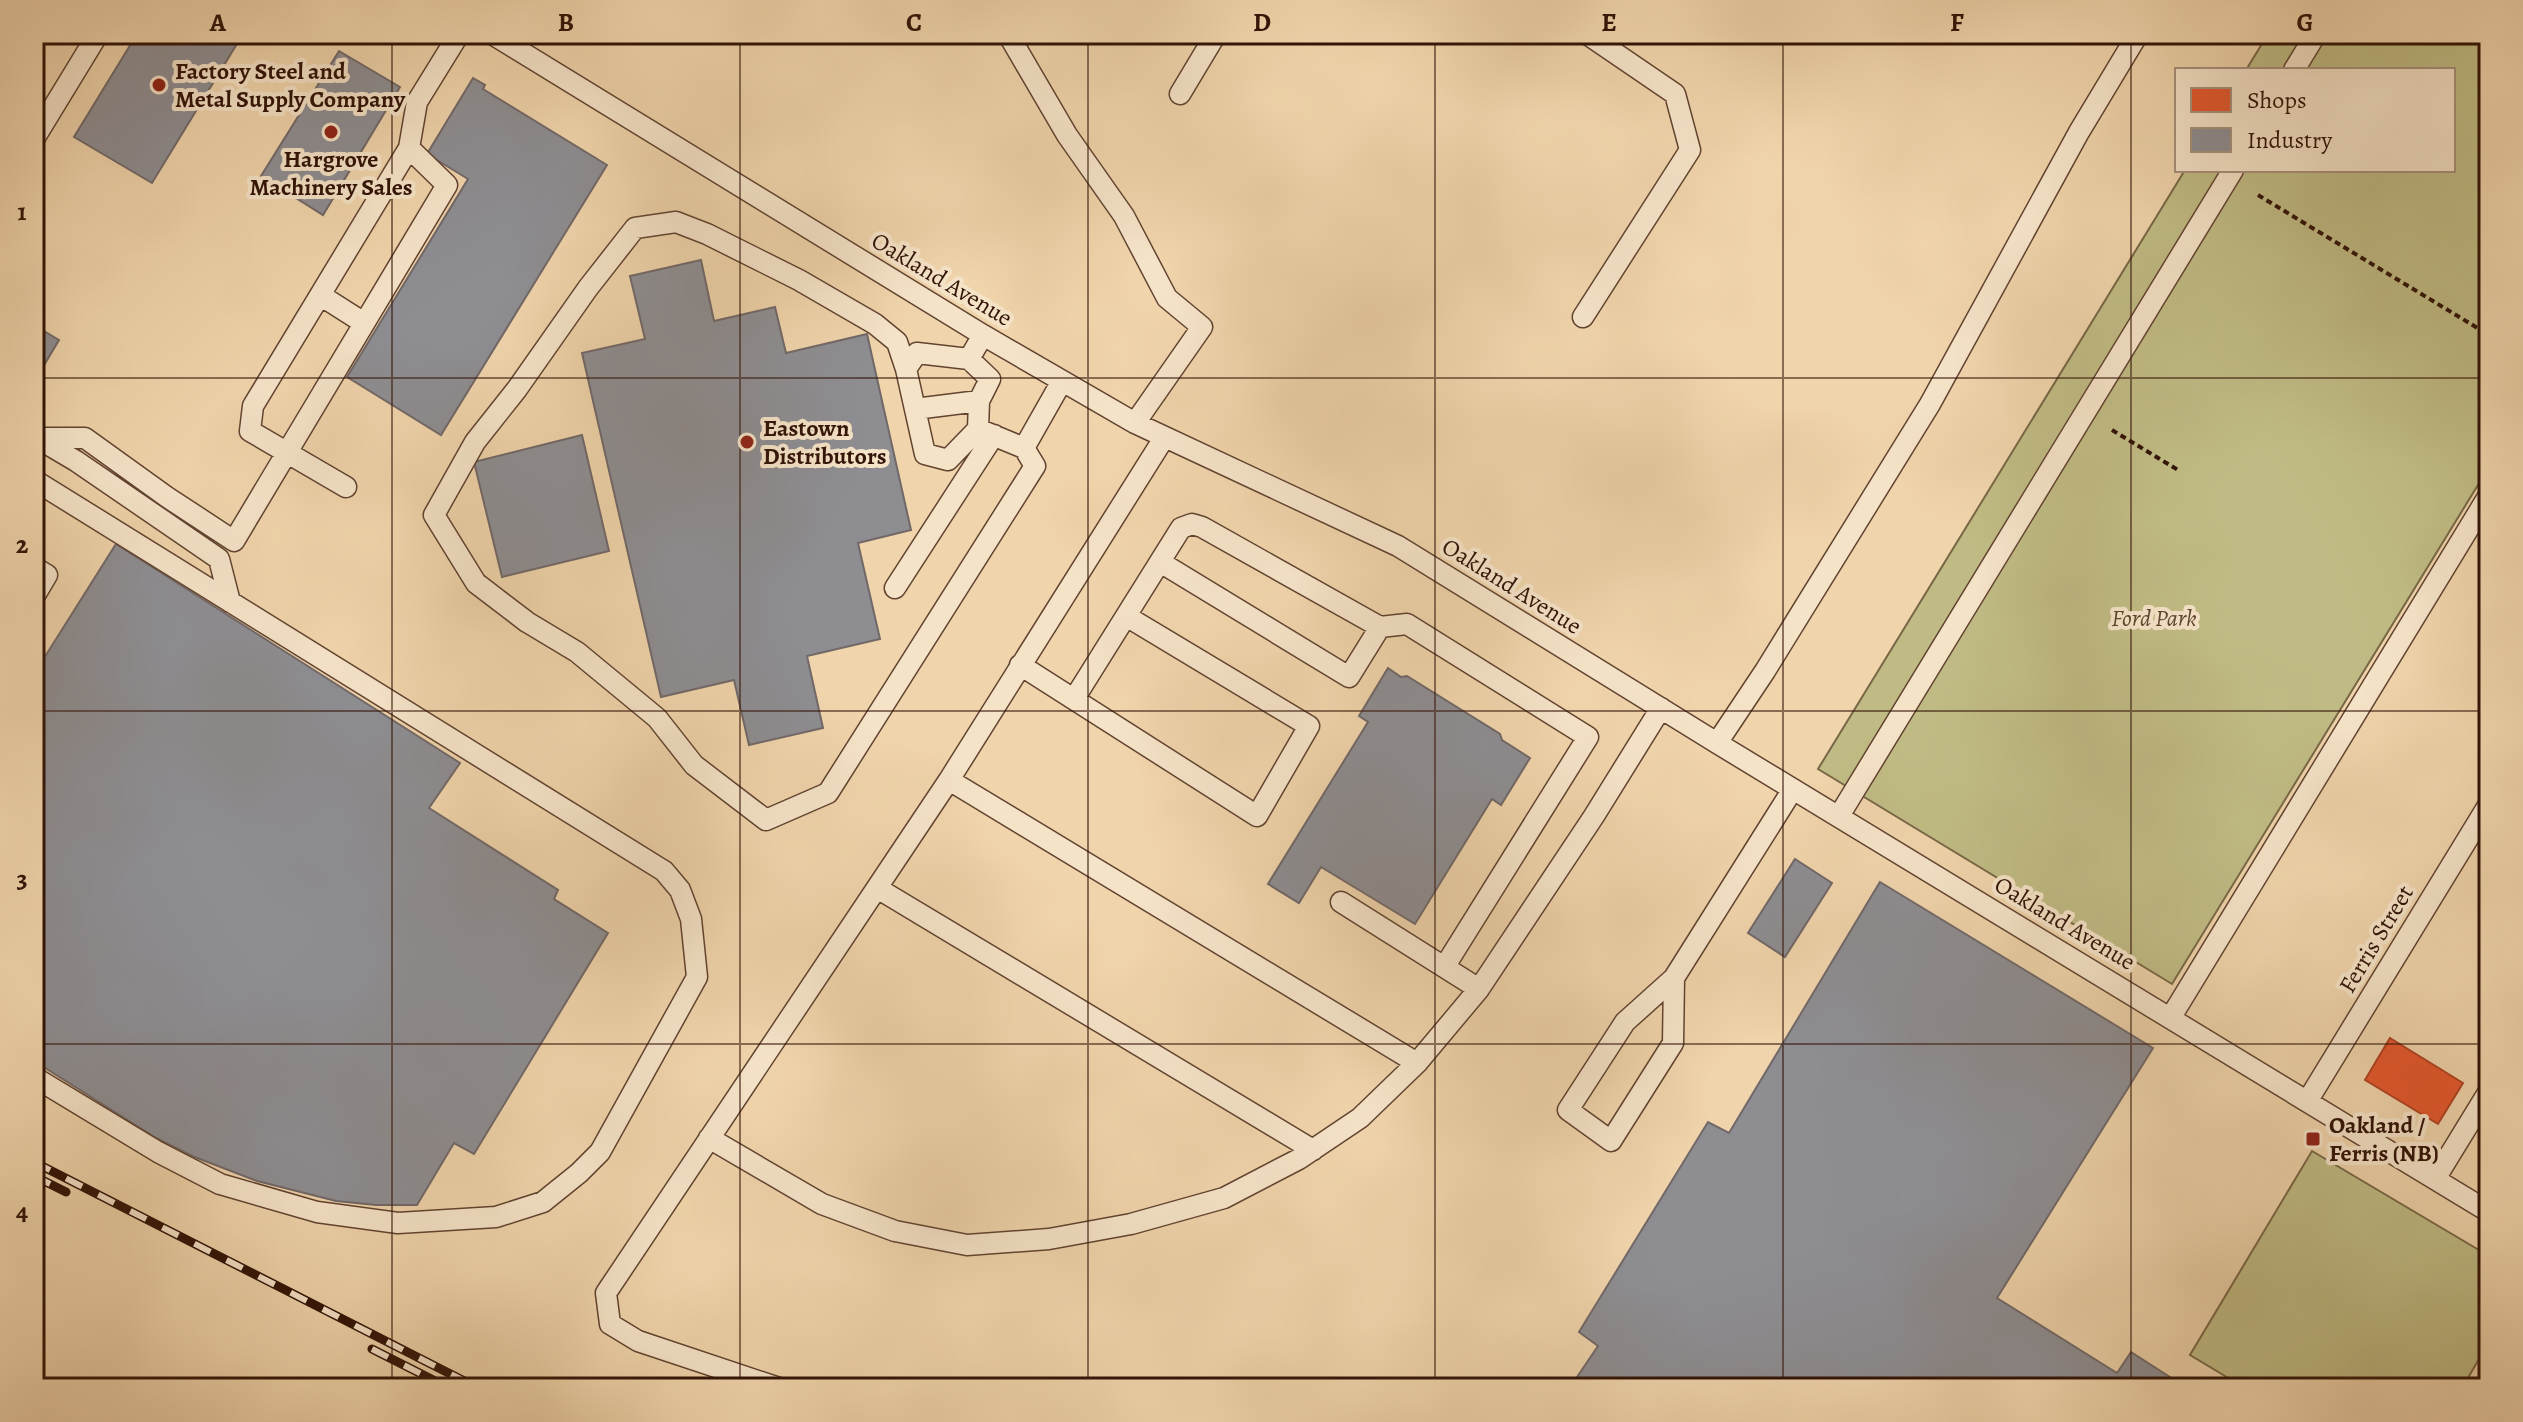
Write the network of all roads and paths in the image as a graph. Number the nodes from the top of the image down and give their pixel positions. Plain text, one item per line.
1 (98, 34) edge
2 (459, 34) edge
3 (492, 34) edge
4 (1008, 34) edge
5 (1216, 34) edge
6 (1587, 34) edge
7 (2138, 34) edge
8 (2316, 34) edge
9 (2295, 68) edge
10 (1180, 94) dead end
11 (34, 139) edge
12 (409, 148) junction
13 (2232, 172) edge
14 (2258, 195) dead end
15 (320, 295) junction
16 (1583, 317) dead end
17 (364, 323) junction
18 (983, 335) junction
19 (2489, 335) edge
20 (969, 359) junction
21 (906, 369) junction
22 (1062, 381) junction
23 (979, 401) junction
24 (915, 409) junction
25 (1135, 423) junction
26 (2112, 430) dead end
27 (986, 432) junction
28 (36, 437) edge
29 (1164, 438) junction
30 (1024, 448) junction
31 (286, 453) junction
32 (2178, 470) dead end
33 (34, 480) edge
34 (346, 487) dead end
35 (2489, 495) edge
36 (1160, 562) junction
37 (34, 567) edge
38 (895, 588) dead end
39 (34, 597) edge
40 (230, 602) junction
41 (1126, 616) junction
42 (1380, 627) junction
43 (1020, 665) junction
44 (1074, 699) junction
45 (1661, 708) junction
46 (1717, 743) junction
47 (949, 780) junction
48 (1793, 789) junction
49 (2489, 804) edge
50 (1839, 816) junction
51 (877, 888) junction
52 (1341, 902) dead end
53 (1445, 966) junction
54 (1674, 978) junction
55 (1479, 989) junction
56 (2171, 1017) junction
57 (1417, 1063) junction
58 (34, 1077) edge
59 (2489, 1091) edge
60 (2308, 1100) junction
61 (709, 1138) junction
62 (1313, 1150) junction
63 (2435, 1179) junction
64 (2489, 1212) edge
65 (779, 1388) edge

1 - 11 street
2 - 12 street
3 - 18 street, Oakland Avenue
4 - 25 street
5 - 10 street
6 - 16 street
7 - 46 street
8 - 9 street
12 - 15 street
12 - 17 street
13 - 50 street
14 - 19 path
15 - 17 street
15 - 31 street
17 - 31 street
18 - 20 street
18 - 22 street, Oakland Avenue
20 - 21 street
20 - 23 street
21 - 24 street
21 - 30 street
22 - 25 street, Oakland Avenue
22 - 30 street
23 - 24 street
23 - 27 street
24 - 27 street
25 - 29 street, Oakland Avenue
26 - 32 path
27 - 30 street
27 - 38 street
28 - 31 street
28 - 40 street
29 - 43 street
29 - 45 street, Oakland Avenue
31 - 34 street
33 - 40 street
35 - 56 street
36 - 41 street
36 - 42 street
36 - 42 street
37 - 39 street
40 - 58 street
41 - 44 street
41 - 44 street
42 - 53 street
43 - 44 street
43 - 47 street
45 - 46 street, Oakland Avenue
45 - 55 street
46 - 48 street, Oakland Avenue
47 - 51 street
47 - 57 street
48 - 50 street, Oakland Avenue
48 - 54 street
49 - 60 street, Ferris Street
50 - 56 street, Oakland Avenue
51 - 61 street
51 - 62 street
52 - 53 street
53 - 55 street
54 - 54 street
55 - 57 street
56 - 60 street, Oakland Avenue
57 - 62 street
59 - 63 street
60 - 63 street, Oakland Avenue
61 - 62 street
61 - 65 street
63 - 64 street, Oakland Avenue

